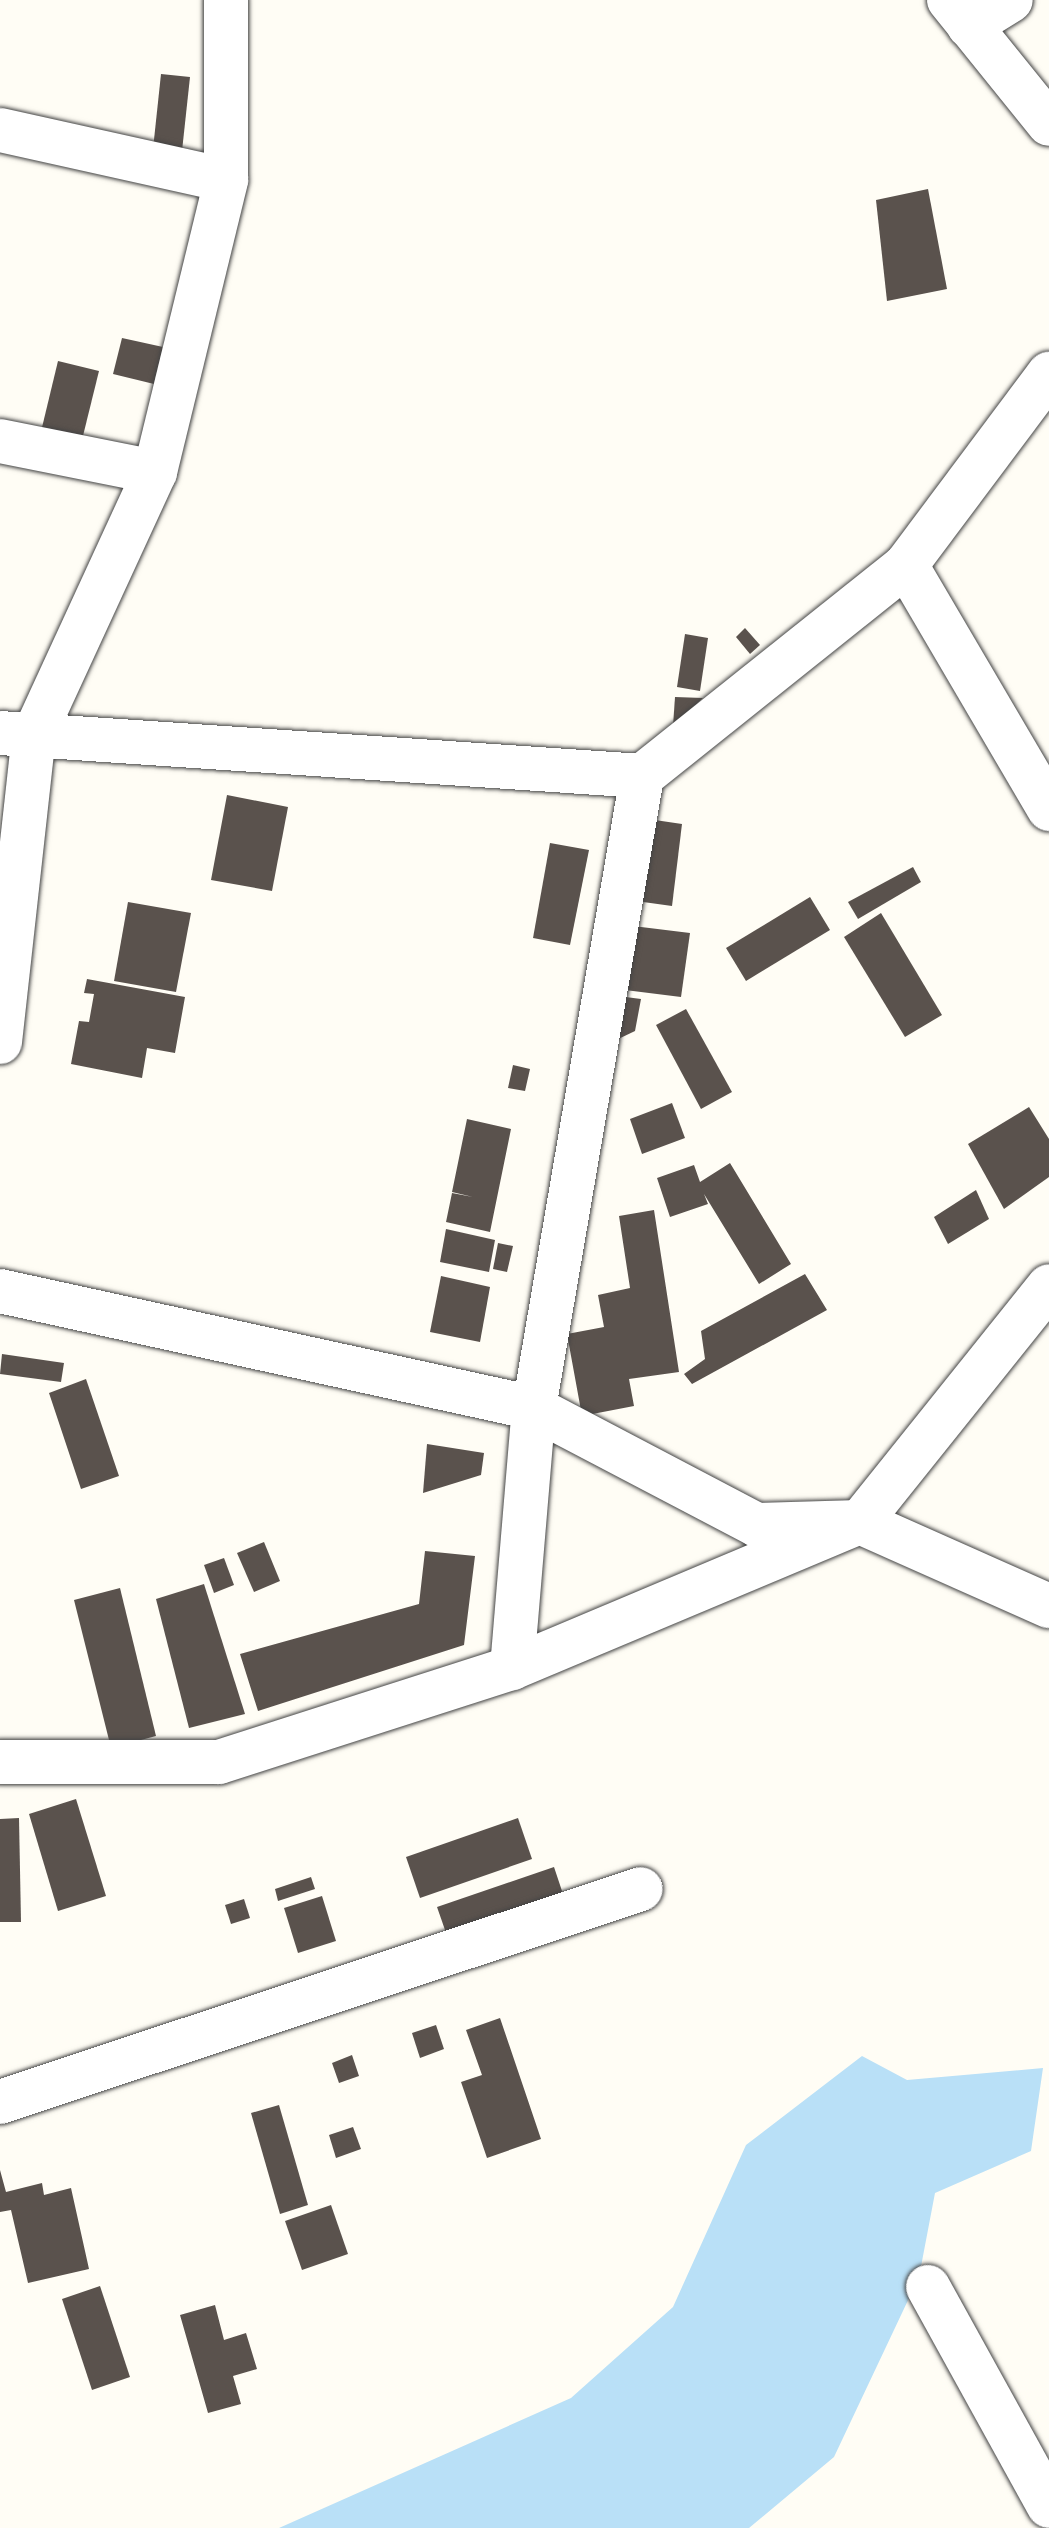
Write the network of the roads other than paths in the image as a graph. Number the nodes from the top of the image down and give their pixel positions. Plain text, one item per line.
1 (226, 0) edge
2 (1011, 0) edge
3 (959, 13) edge
4 (1049, 124) edge
5 (0, 130) edge
6 (226, 180) junction
7 (1049, 374) edge
8 (0, 441) edge
9 (155, 472) junction
10 (906, 565) junction
11 (17, 734) edge
12 (642, 776) junction
13 (1049, 809) edge
14 (0, 1042) edge
15 (1049, 1286) edge
16 (0, 1291) edge
17 (534, 1408) junction
18 (860, 1522) junction
19 (1049, 1606) edge
20 (512, 1668) junction
21 (0, 1762) edge
22 (641, 1889) dead end
23 (0, 2102) edge
24 (928, 2287) dead end
25 (1049, 2506) edge

1 - 6 street
2 - 3 street
3 - 4 street
5 - 6 street
6 - 9 street
7 - 10 street
8 - 9 street
9 - 11 street
10 - 12 street
10 - 13 street
11 - 12 street
11 - 14 street
12 - 17 street
15 - 18 street
16 - 17 street
17 - 18 street
17 - 20 street
18 - 19 street
18 - 20 street
20 - 21 street
22 - 23 street
24 - 25 street

